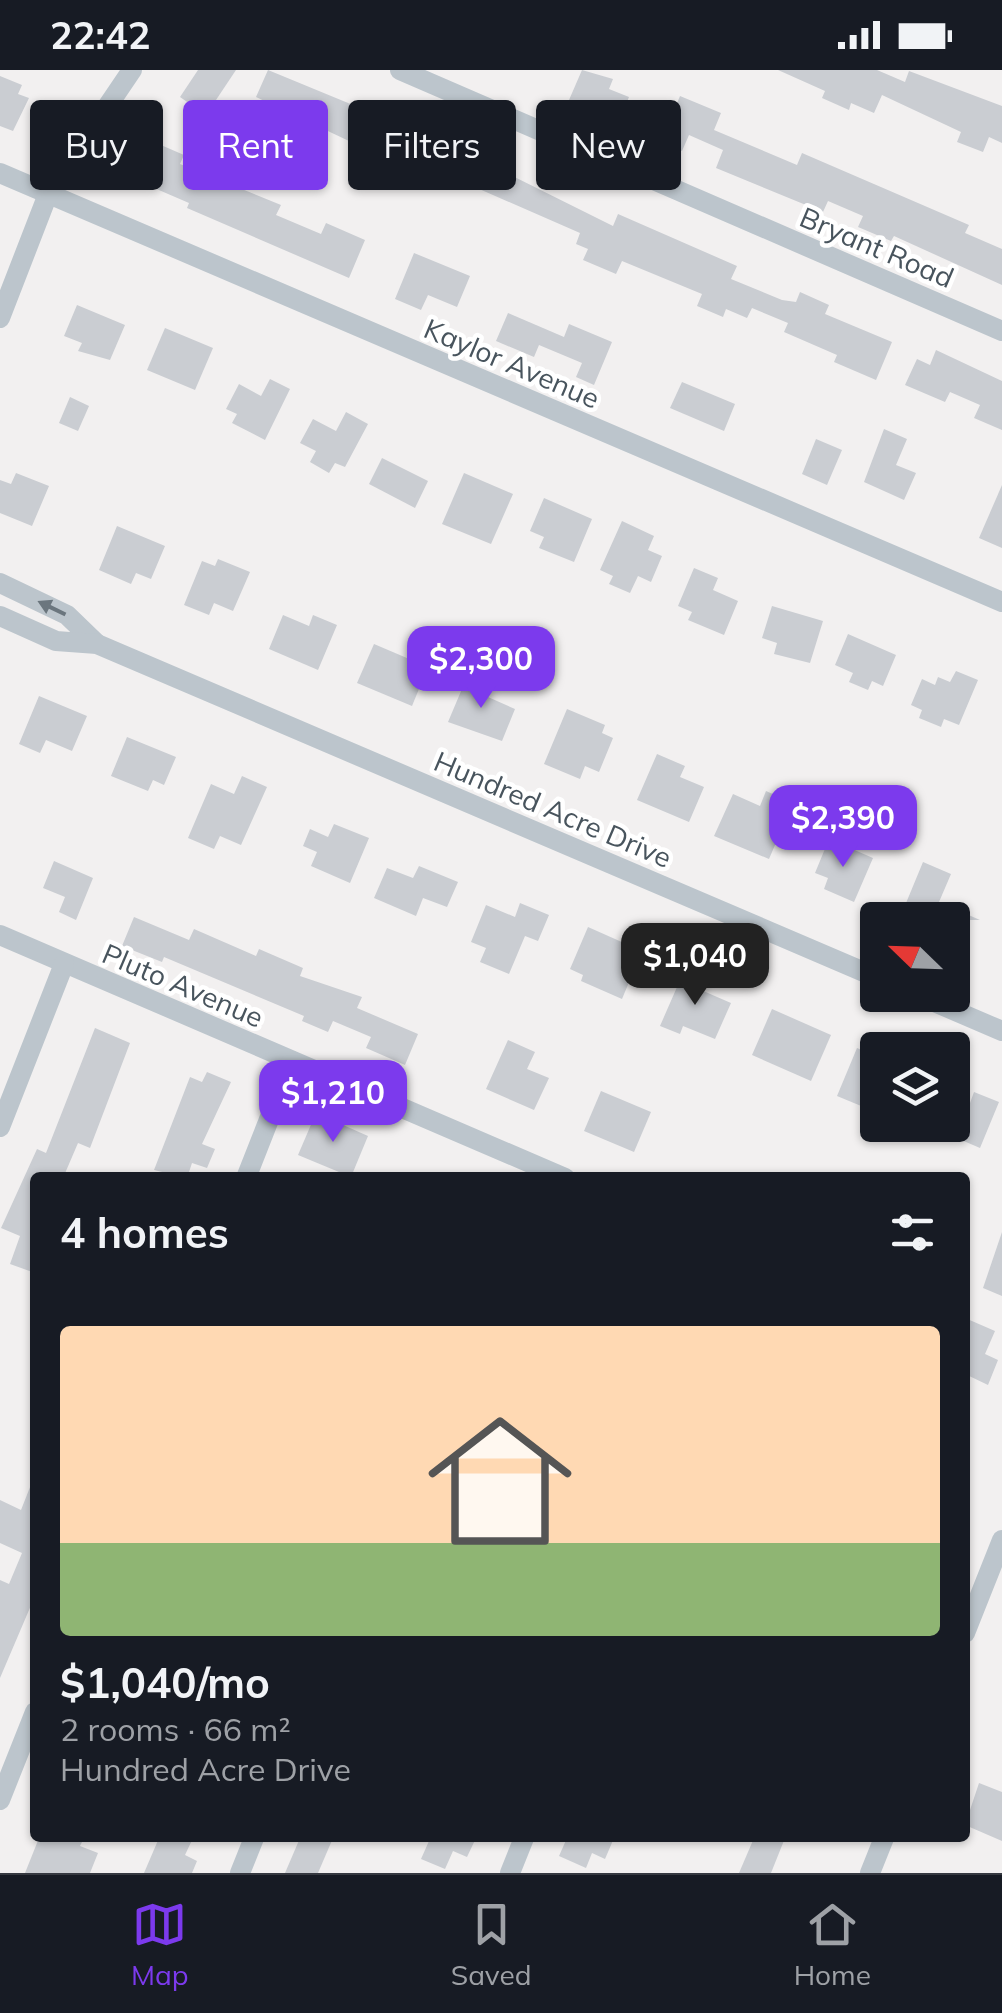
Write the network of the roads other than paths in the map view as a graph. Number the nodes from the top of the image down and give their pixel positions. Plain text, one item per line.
1 (132, 70) edge
2 (400, 70) edge
3 (0, 173) edge
4 (48, 194) junction
5 (0, 318) edge
6 (1002, 331) edge
7 (0, 582) edge
8 (1002, 602) edge
9 (0, 616) edge
10 (96, 644) junction
11 (0, 935) edge
12 (64, 964) junction
13 (860, 970) edge
14 (958, 1012) edge
15 (1002, 1031) edge
16 (292, 1061) junction
17 (0, 1127) edge
18 (520, 1169) edge
19 (248, 1172) edge
20 (1002, 1540) edge
21 (970, 1620) edge
22 (30, 1725) edge
23 (0, 1800) edge
24 (252, 1842) edge
25 (522, 1842) edge
26 (882, 1842) edge
27 (240, 1873) edge
28 (510, 1873) edge
29 (870, 1873) edge

1 - 4 street
2 - 6 street, Bryant Road
3 - 4 street, Kaylor Avenue
4 - 5 street
4 - 8 street, Kaylor Avenue
10 -> 7 street, Hundred Acre Drive
9 - 10 street, Hundred Acre Drive
10 - 13 street, Hundred Acre Drive
11 - 12 street, Pluto Avenue
12 - 16 street, Pluto Avenue
12 - 17 street
14 - 15 street
16 - 18 street, Pluto Avenue
16 - 19 street
20 - 21 street
22 - 23 street
24 - 27 street
25 - 28 street
26 - 29 street

